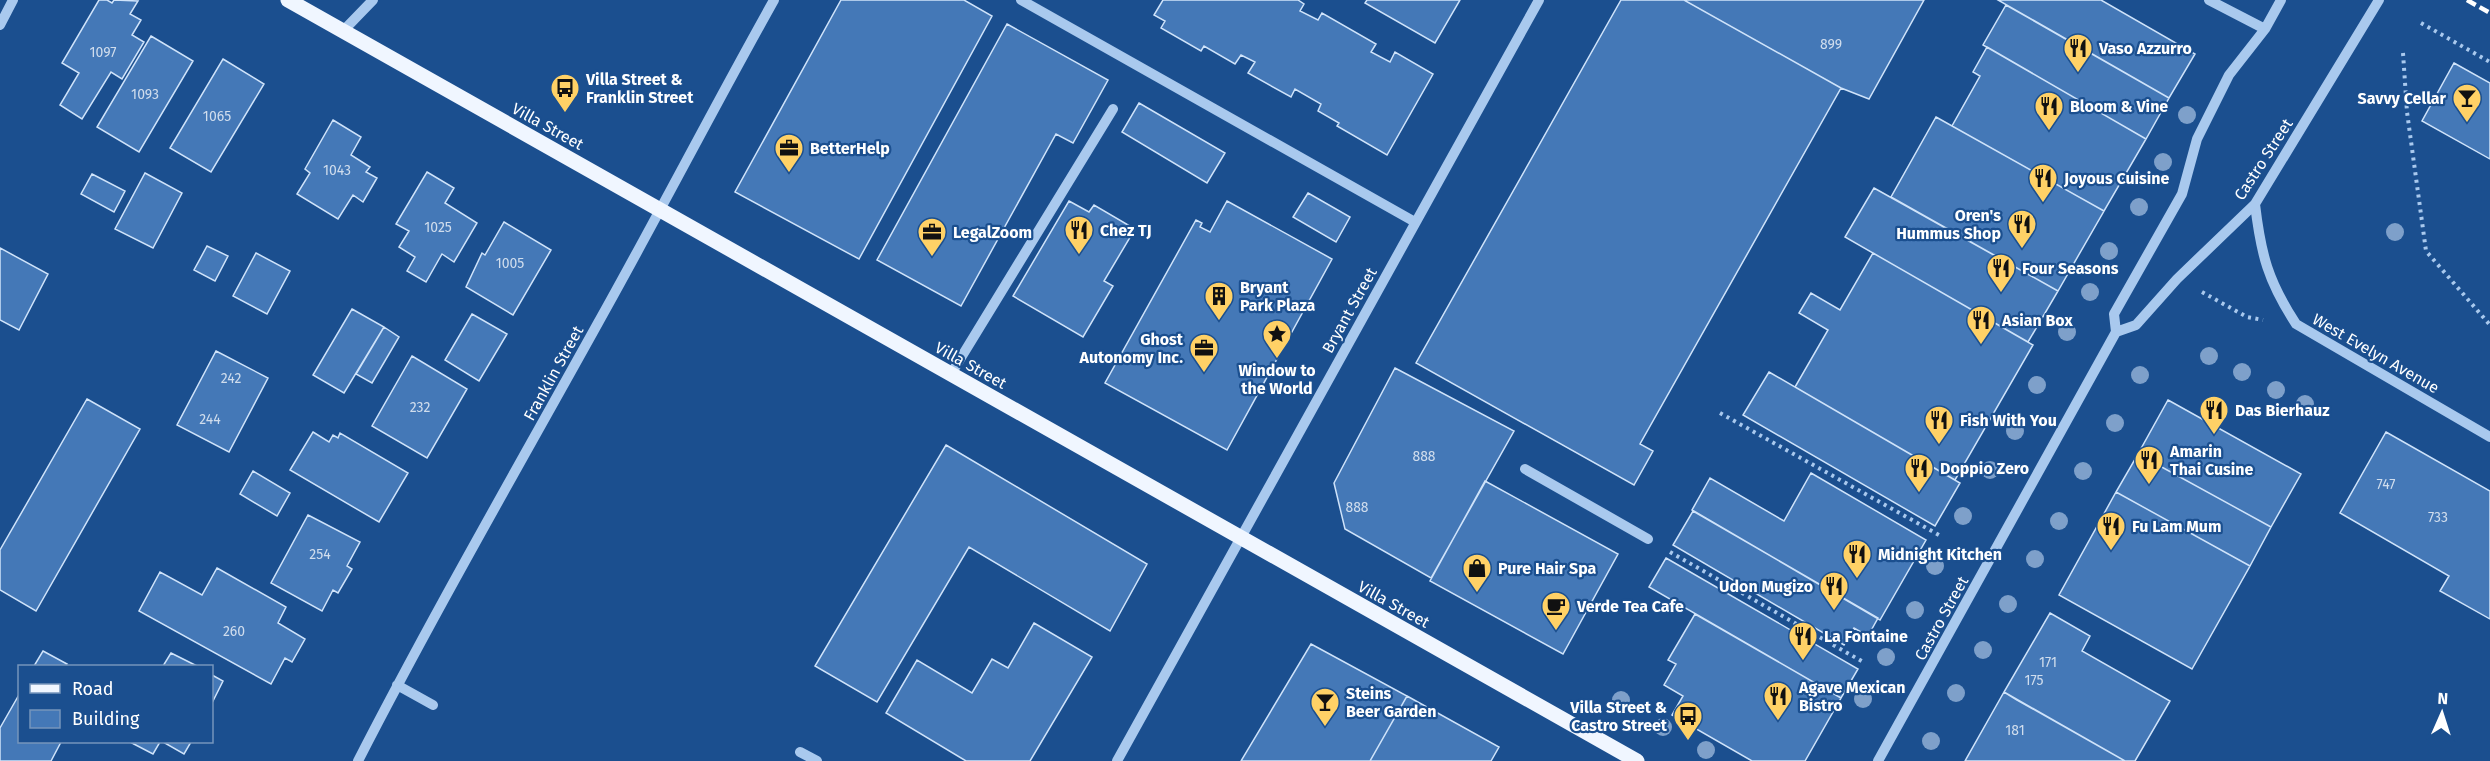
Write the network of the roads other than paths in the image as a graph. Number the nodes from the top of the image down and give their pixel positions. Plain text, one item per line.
1 (14, 0) edge
2 (288, 0) edge
3 (373, 0) edge
4 (774, 0) edge
5 (1021, 0) edge
6 (1539, 0) edge
7 (2209, 0) edge
8 (2281, 0) edge
9 (2379, 0) edge
10 (0, 25) edge
11 (2265, 29) junction
12 (343, 31) junction
13 (1113, 109) dead end
14 (2255, 204) junction
15 (660, 209) junction
16 (1415, 222) junction
17 (2116, 332) junction
18 (951, 374) junction
19 (2490, 437) edge
20 (1525, 469) dead end
21 (1241, 536) junction
22 (1648, 539) road end
23 (397, 685) junction
24 (433, 705) dead end
25 (800, 752) dead end
26 (358, 761) edge
27 (817, 761) edge
28 (1118, 761) edge
29 (1637, 761) edge
30 (1878, 761) edge

1 - 10 street
2 - 12 main road, Villa Street
3 - 12 street
4 - 15 street, Franklin Street
5 - 16 street
6 - 16 street, Bryant Street
7 - 11 street
8 - 11 street, Castro Street
9 - 14 street, Castro Street
11 - 17 street, Castro Street
12 - 15 main road, Villa Street
13 - 18 street
14 - 17 street, Castro Street
14 - 19 street, West Evelyn Avenue
15 - 18 main road, Villa Street
15 - 23 street, Franklin Street
16 - 21 street, Bryant Street
17 - 30 street, Castro Street
18 - 21 main road, Villa Street
20 - 22 street
21 - 28 street, Bryant Street
21 - 29 main road, Villa Street
23 - 24 street
23 - 26 street, Franklin Street
25 - 27 street

